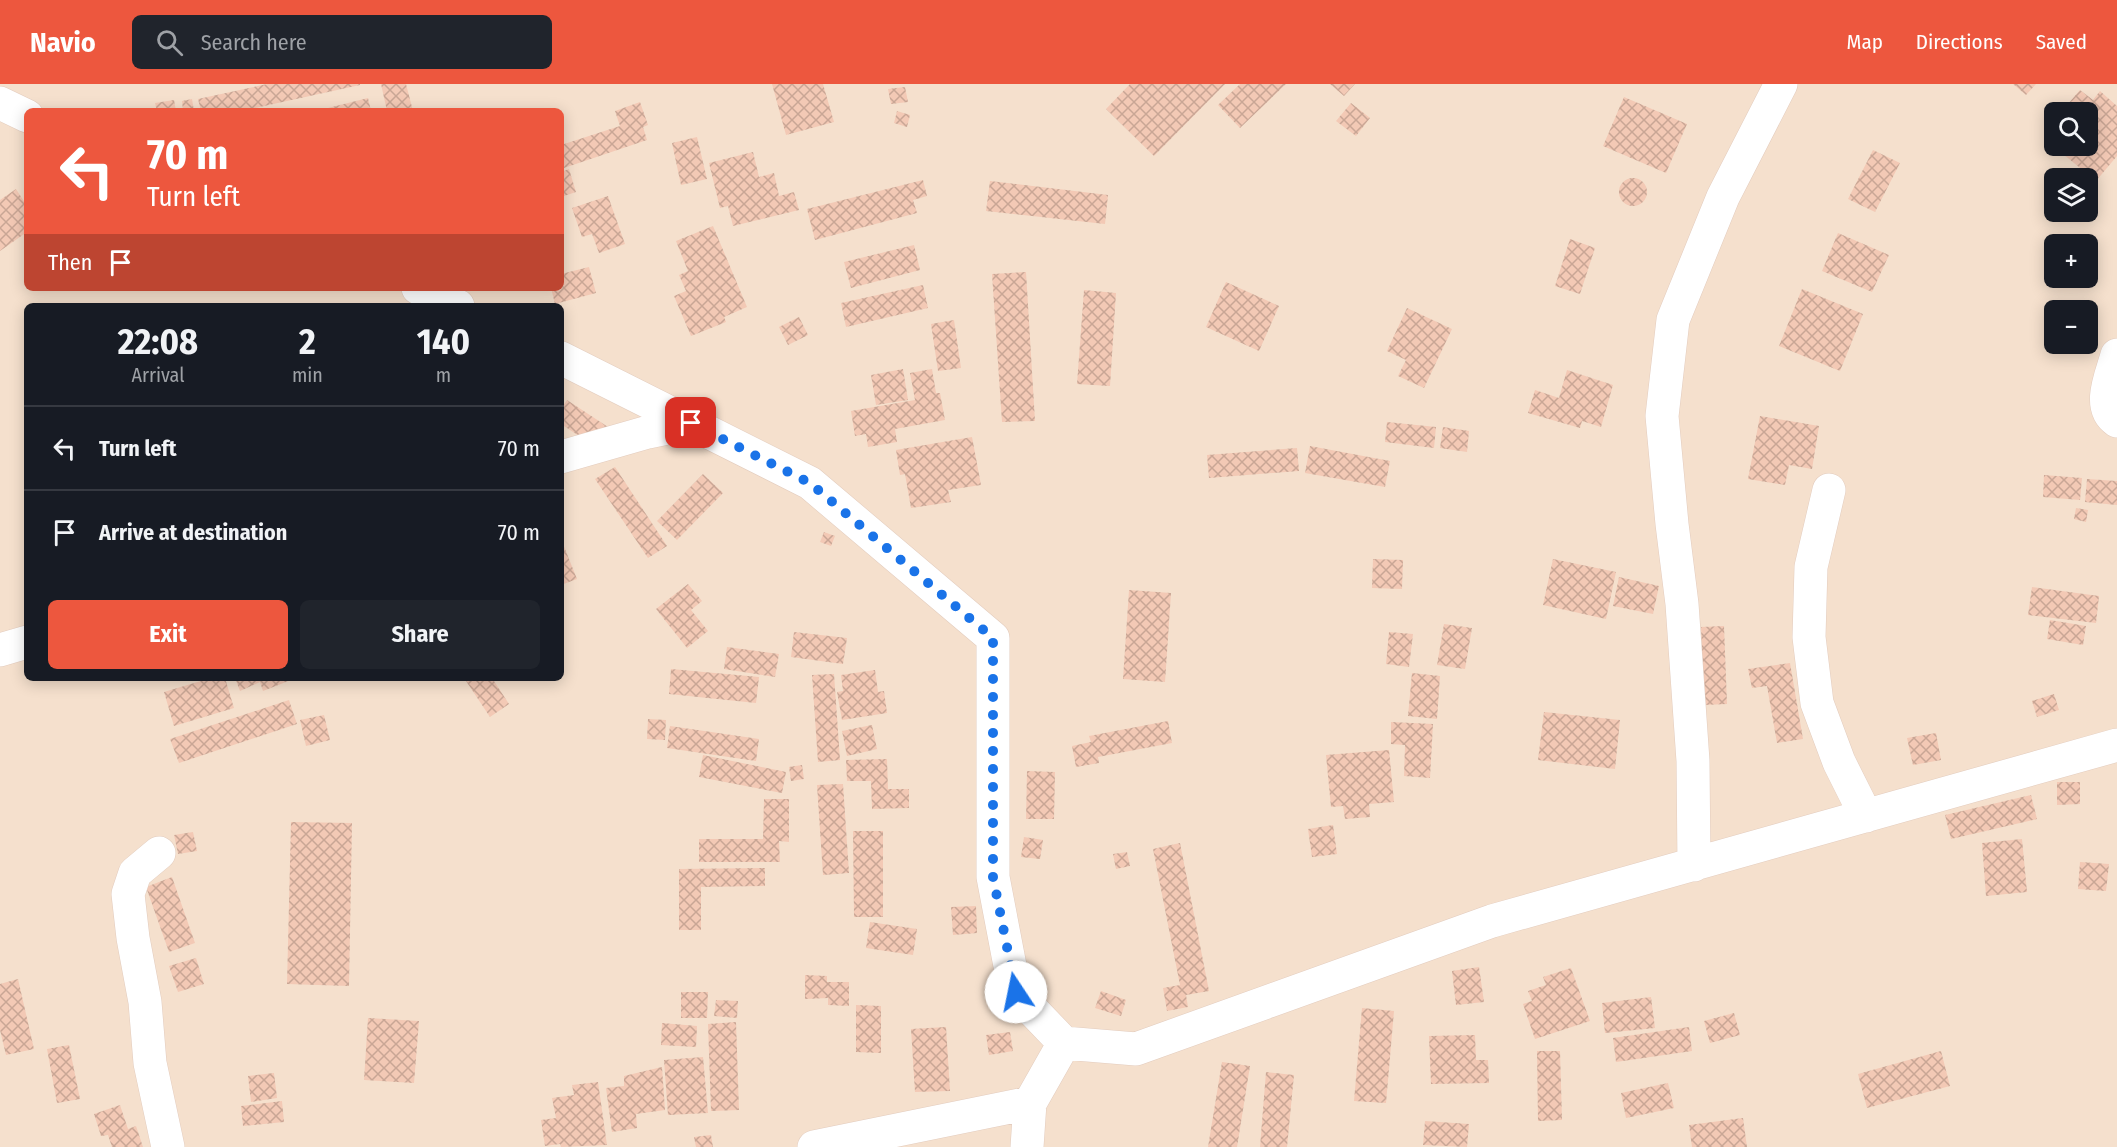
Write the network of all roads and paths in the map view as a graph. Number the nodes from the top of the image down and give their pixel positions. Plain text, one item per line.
1 (1781, 84) edge
2 (0, 103) edge
3 (24, 115) edge
4 (425, 291) edge
5 (451, 303) edge
6 (2117, 355) edge
7 (564, 360) edge
8 (2117, 421) edge
9 (691, 423) junction
10 (564, 456) edge
11 (1829, 490) dead end
12 (24, 643) edge
13 (0, 650) edge
14 (2117, 745) edge
15 (1866, 816) junction
16 (159, 853) dead end
17 (1695, 866) junction
18 (1064, 1043) junction
19 (1029, 1103) junction
20 (168, 1147) edge
21 (814, 1147) edge
22 (1027, 1147) edge

1 - 17 street
2 - 3 street
4 - 5 street
6 - 8 street
7 - 9 street
9 - 10 street
9 - 18 street
11 - 15 street
12 - 13 street
14 - 15 street
15 - 17 street
16 - 20 street
17 - 18 street
18 - 19 street
19 - 21 street
19 - 22 street

